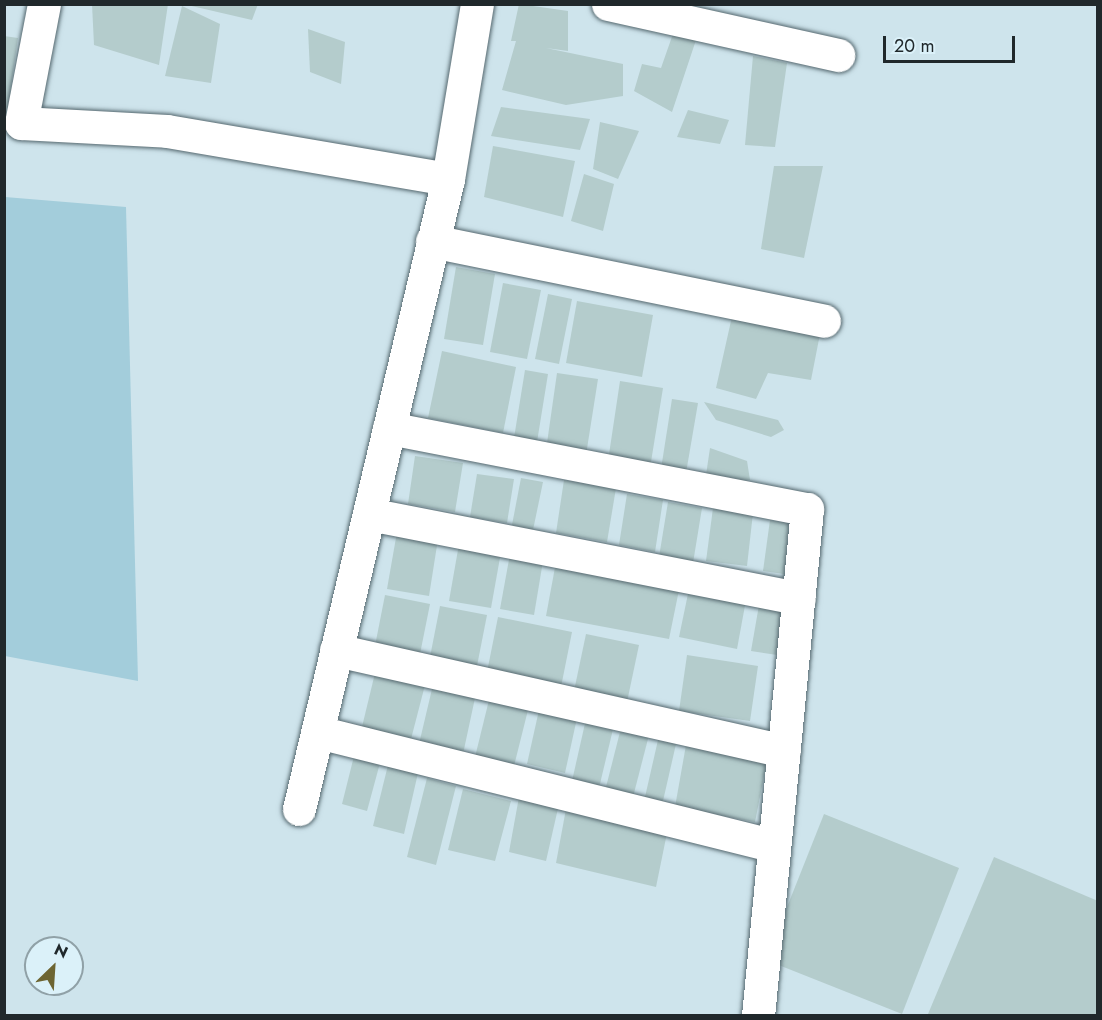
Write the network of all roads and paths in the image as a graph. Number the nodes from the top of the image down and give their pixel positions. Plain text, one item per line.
1 (44, 4) edge
2 (477, 4) edge
3 (608, 4) edge
4 (838, 55) dead end
5 (448, 178) junction
6 (432, 242) junction
7 (824, 321) dead end
8 (388, 428) junction
9 (369, 514) junction
10 (799, 598) junction
11 (336, 650) junction
12 (318, 732) junction
13 (784, 751) junction
14 (300, 809) dead end
15 (774, 846) junction
16 (758, 1016) edge

1 - 5 street
2 - 5 street
3 - 4 street
5 - 6 street
6 - 7 street
6 - 8 street
8 - 9 street
8 - 10 street
9 - 10 street
9 - 11 street
10 - 13 street
11 - 12 street
11 - 13 street
12 - 14 street
12 - 15 street
13 - 15 street
15 - 16 street

